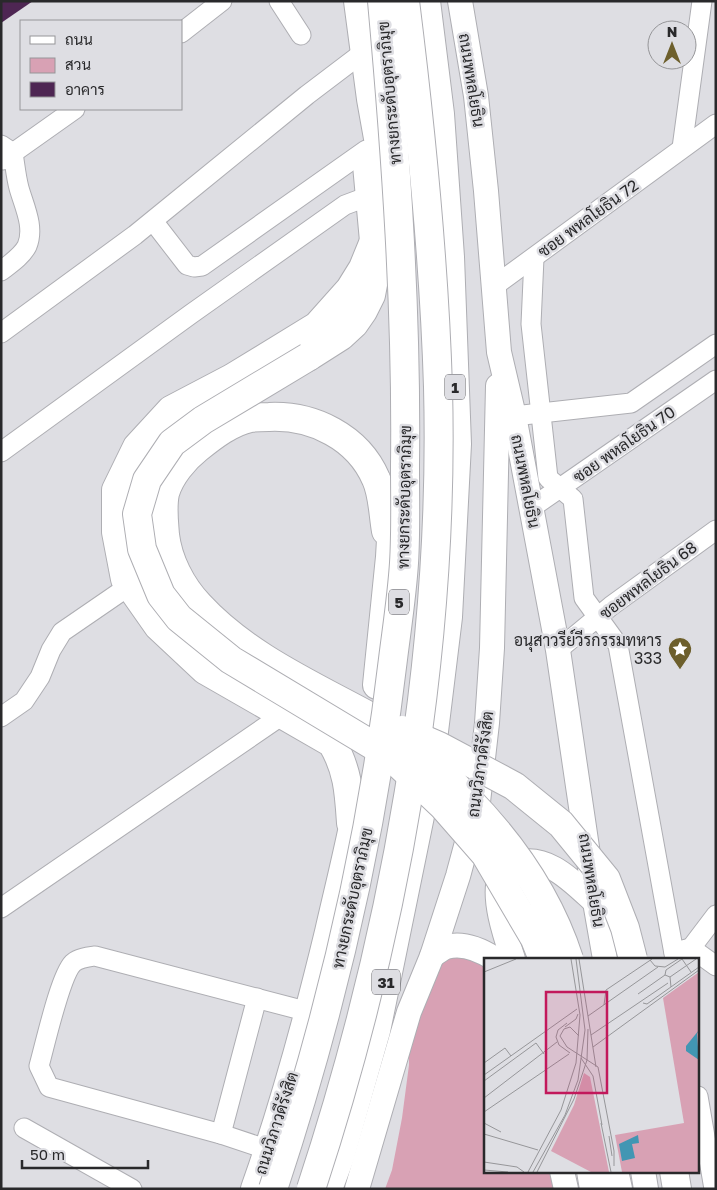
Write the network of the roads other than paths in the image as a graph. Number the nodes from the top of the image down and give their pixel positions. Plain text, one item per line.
1 (279, 1) edge
2 (358, 1) edge
3 (382, 1) edge
4 (405, 1) edge
5 (426, 1) edge
6 (460, 1) edge
7 (702, 1) edge
8 (217, 3) edge
9 (182, 32) edge
10 (301, 35) dead end
11 (365, 51) junction
12 (371, 98) junction
13 (73, 110) edge
14 (716, 124) edge
15 (682, 148) junction
16 (366, 150) junction
17 (5, 153) edge
18 (370, 196) junction
19 (153, 221) junction
20 (374, 241) junction
21 (534, 258) junction
22 (1, 270) edge
23 (493, 287) junction
24 (1, 333) edge
25 (716, 344) edge
26 (499, 352) junction
27 (716, 380) edge
28 (541, 413) junction
29 (514, 416) junction
30 (1, 452) edge
31 (560, 488) junction
32 (531, 508) junction
33 (716, 530) edge
34 (390, 557) junction
35 (130, 586) junction
36 (598, 617) junction
37 (558, 650) junction
38 (284, 714) junction
39 (369, 716) junction
40 (1, 717) edge
41 (429, 772) joint
42 (352, 834) junction
43 (595, 902) junction
44 (1, 908) edge
45 (716, 915) edge
46 (680, 953) edge
47 (432, 956) junction
48 (493, 958) edge
49 (513, 958) edge
50 (543, 958) edge
51 (569, 958) edge
52 (605, 958) edge
53 (633, 958) edge
54 (694, 958) edge
55 (700, 960) edge
56 (716, 966) edge
57 (257, 998) junction
58 (309, 1012) junction
59 (700, 1108) edge
60 (24, 1128) dead end
61 (221, 1134) junction
62 (269, 1150) junction
63 (562, 1172) edge
64 (591, 1172) edge
65 (614, 1172) edge
66 (643, 1172) edge
67 (674, 1172) edge
68 (132, 1189) edge
69 (255, 1189) edge
70 (273, 1189) edge
71 (311, 1189) edge
72 (328, 1189) edge
73 (357, 1189) edge
74 (566, 1189) edge
75 (594, 1189) edge
76 (618, 1189) edge
77 (646, 1189) edge
78 (677, 1189) edge
79 (714, 1189) edge

1 - 10 street
2 - 11 highway
3 - 70 highway, ทางยกระดับอุตราภิมุข / 5, bridge
4 - 71 highway, ทางยกระดับอุตราภิมุข / 5, bridge
5 - 41 highway, 1
6 - 23 main road, ถนนพหลโยธิน
7 - 15 street
8 - 9 street
11 - 12 highway
11 - 19 street
12 - 16 highway
12 - 34 highway
13 - 17 street
14 - 15 street, ซอย พหลโยธิน 72
15 - 21 street, ซอย พหลโยธิน 72
16 - 18 highway
16 - 19 street
17 - 22 street
18 - 20 highway
18 - 30 street
19 - 24 street
20 - 35 highway
20 - 50 highway, bridge
21 - 23 street, ซอย พหลโยธิน 72
21 - 28 street
23 - 26 main road, ถนนพหลโยธิน
25 - 28 street
26 - 29 main road, ถนนพหลโยธิน
26 - 47 main road, ถนนวิภาวดีรังสิต / 31
27 - 31 street, ซอย พหลโยธิน 70
28 - 29 street
28 - 31 street
29 - 32 main road, ถนนพหลโยธิน
31 - 32 street, ซอย พหลโยธิน 70
31 - 36 street
32 - 37 main road, ถนนพหลโยธิน
33 - 36 street, ซอยพหลโยธิน 68
34 - 39 highway
34 - 42 highway, ถนนวิภาวดีรังสิต
35 - 38 highway
35 - 40 street
36 - 37 street, ซอยพหลโยธิน 68
36 - 46 street
37 - 43 main road, ถนนพหลโยธิน
38 - 42 highway
38 - 44 street
39 - 51 highway, bridge
39 - 53 highway, bridge
41 - 72 highway, 31
42 - 58 highway, ถนนวิภาวดีรังสิต
43 - 49 main road
43 - 52 main road, ถนนพหลโยธิน
45 - 46 street
46 - 54 street
47 - 48 main road
47 - 73 main road, ถนนวิภาวดีรังสิต / 31
55 - 56 street
57 - 58 street
57 - 61 street
57 - 61 street
58 - 62 highway, ถนนวิภาวดีรังสิต
59 - 79 street
60 - 68 street
61 - 62 street
62 - 69 highway, ถนนวิภาวดีรังสิต
63 - 74 main road
64 - 75 highway
65 - 76 highway
66 - 77 main road
67 - 78 highway

